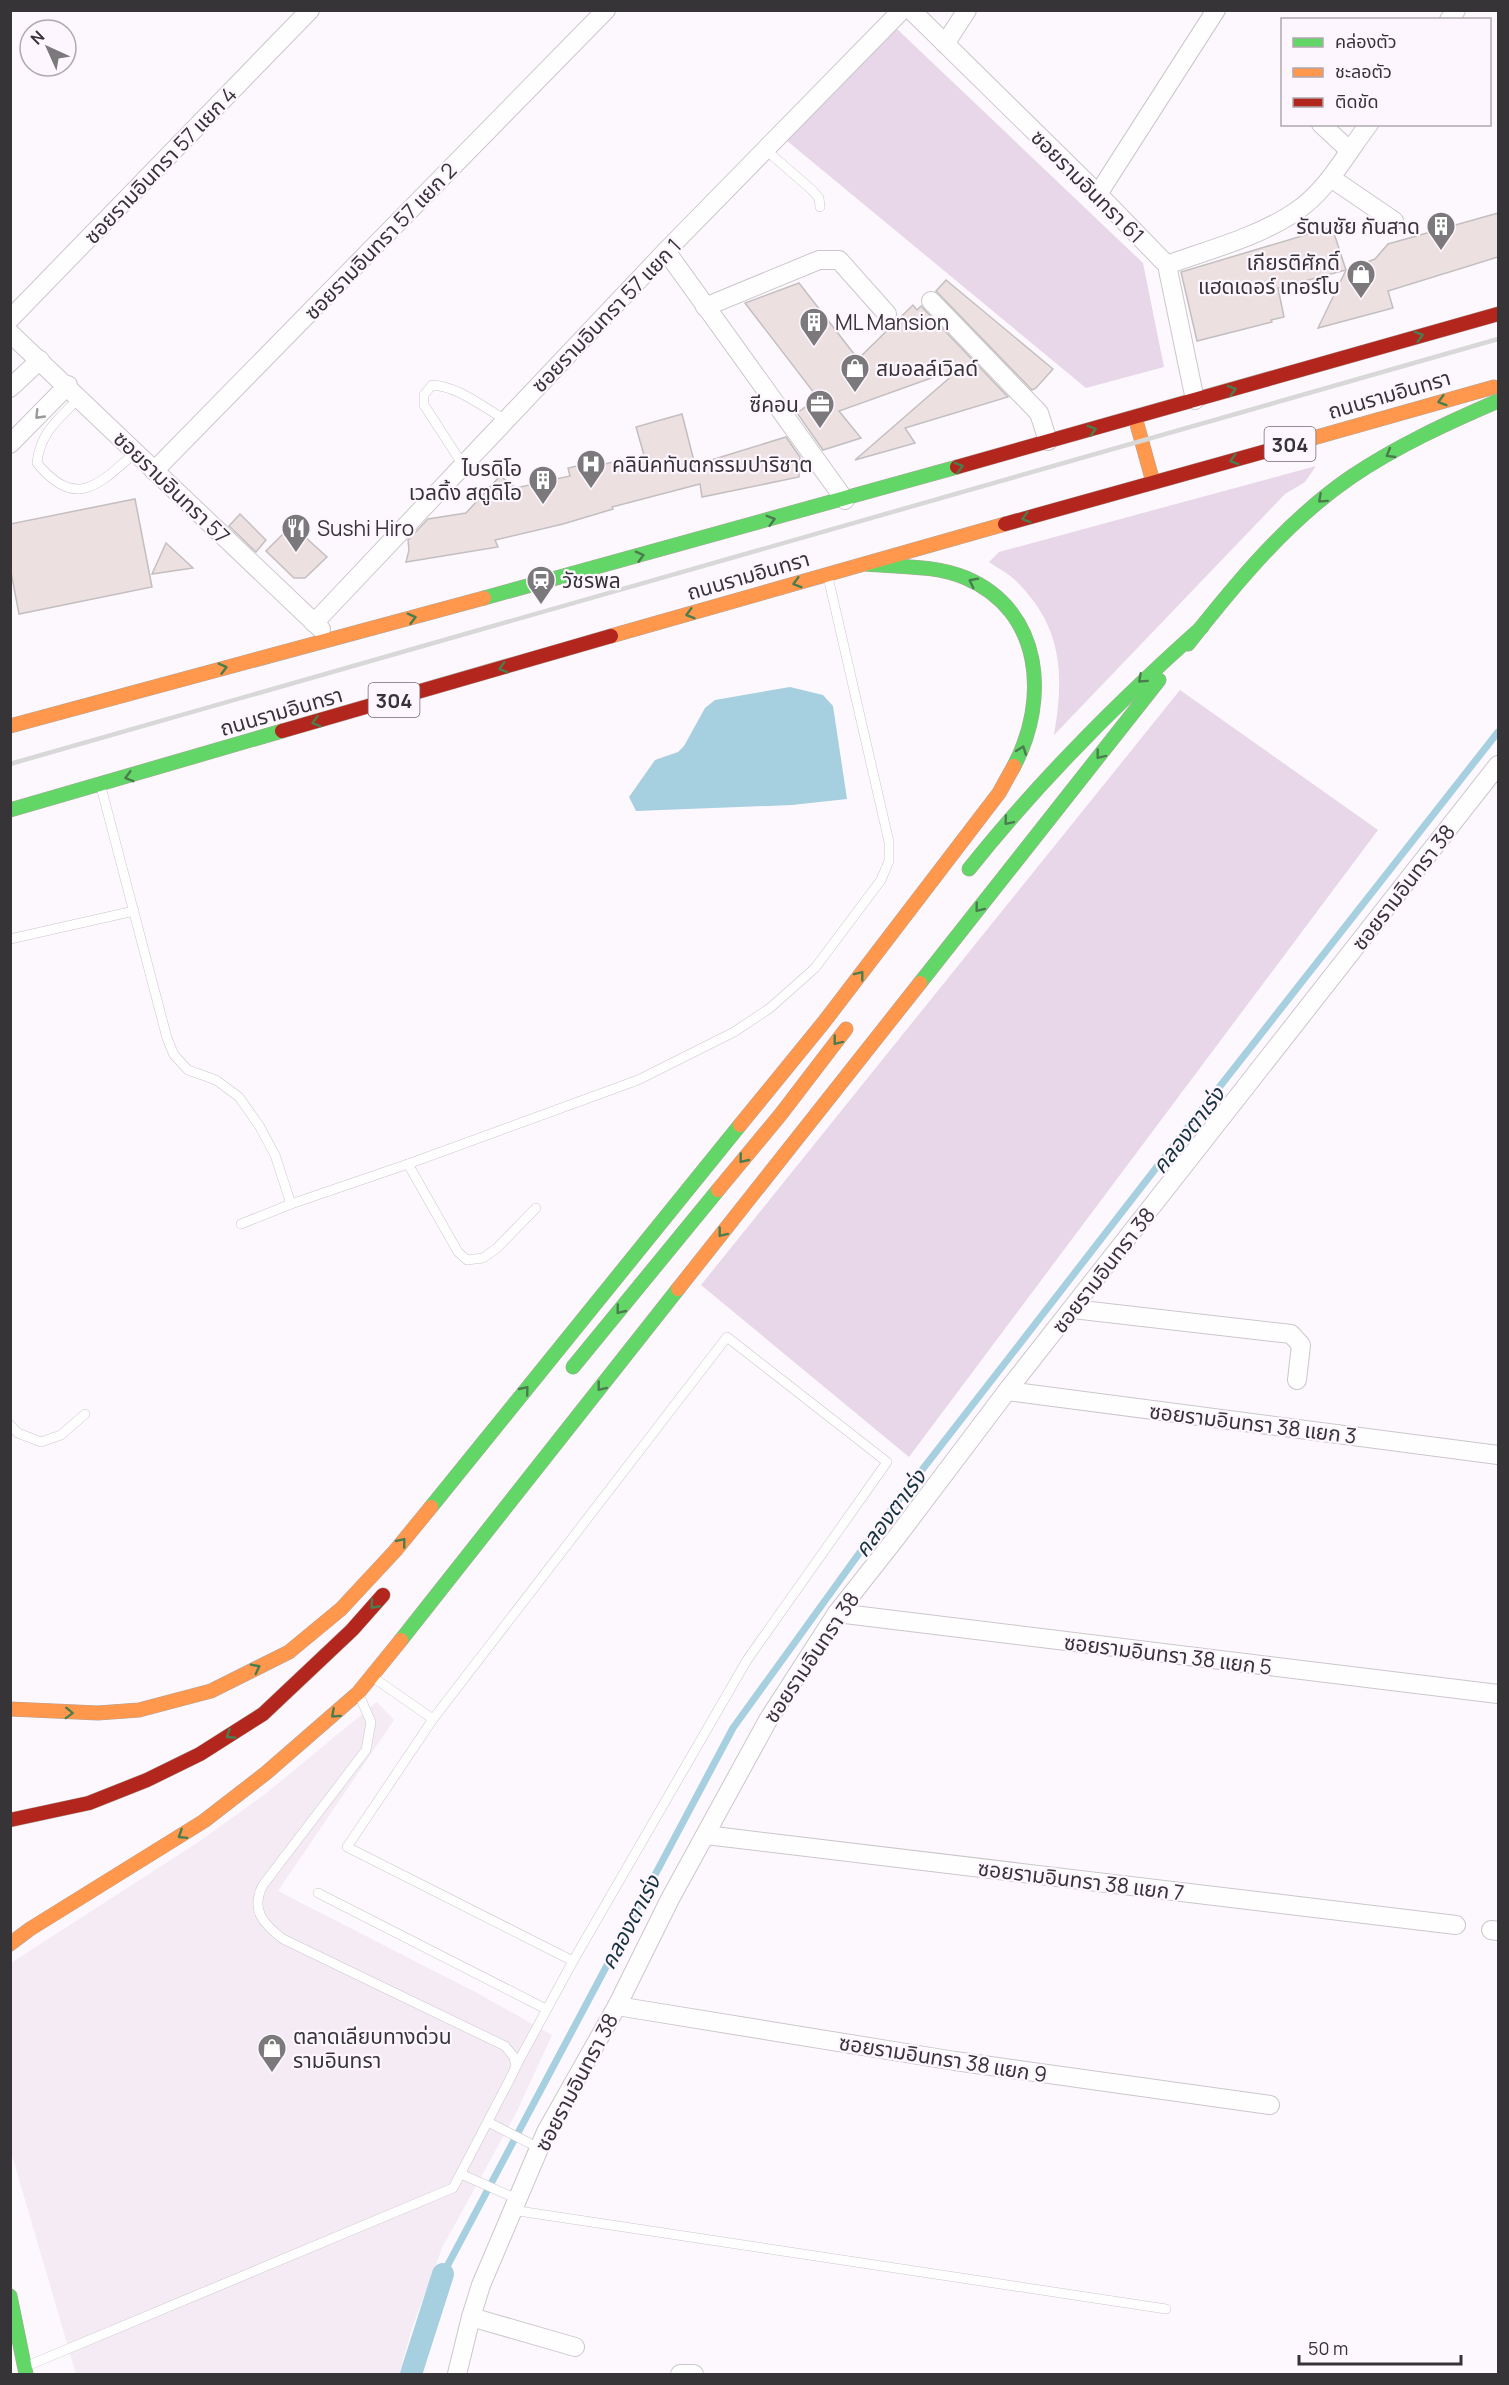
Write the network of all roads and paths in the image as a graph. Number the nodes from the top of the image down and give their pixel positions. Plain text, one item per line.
1 (310, 10) edge
2 (606, 10) edge
3 (902, 10) edge
4 (911, 10) edge
5 (967, 10) edge
6 (1216, 10) edge
7 (945, 44) junction
8 (1323, 126) edge
9 (1367, 126) edge
10 (766, 150) junction
11 (1349, 150) junction
12 (1331, 178) junction
13 (1098, 194) junction
14 (820, 207) dead end
15 (1394, 221) dead end
16 (666, 251) junction
17 (1167, 264) junction
18 (931, 301) dead end
19 (705, 307) junction
20 (887, 314) dead end
21 (1498, 314) edge
22 (10, 319) edge
23 (10, 333) edge
24 (40, 360) junction
25 (1498, 386) edge
26 (10, 388) edge
27 (73, 392) junction
28 (1196, 400) junction
29 (1498, 400) edge
30 (1135, 417) junction
31 (506, 420) junction
32 (1048, 441) junction
33 (10, 444) edge
34 (136, 452) junction
35 (464, 465) junction
36 (154, 471) junction
37 (1153, 482) junction
38 (845, 500) junction
39 (866, 564) junction
40 (827, 574) junction
41 (314, 623) junction
42 (1202, 627) junction
43 (335, 639) junction
44 (167, 683) junction
45 (41, 704) dead end
46 (10, 726) edge
47 (1498, 765) edge
48 (100, 785) junction
49 (1491, 788) edge
50 (10, 810) edge
51 (958, 884) dead end
52 (134, 910) junction
53 (10, 939) edge
54 (852, 1022) dead end
55 (408, 1164) junction
56 (291, 1204) junction
57 (536, 1208) dead end
58 (241, 1224) dead end
59 (1073, 1309) junction
60 (563, 1379) dead end
61 (1297, 1380) dead end
62 (1007, 1391) junction
63 (85, 1414) dead end
64 (10, 1425) edge
65 (1498, 1455) edge
66 (390, 1587) dead end
67 (837, 1613) junction
68 (371, 1676) junction
69 (358, 1693) junction
70 (1498, 1694) edge
71 (10, 1708) edge
72 (433, 1719) junction
73 (10, 1820) edge
74 (706, 1835) junction
75 (318, 1893) dead end
76 (1456, 1925) dead end
77 (10, 1944) edge
78 (573, 1961) junction
79 (617, 2006) junction
80 (546, 2009) junction
81 (516, 2066) junction
82 (1270, 2105) dead end
83 (488, 2122) junction
84 (532, 2145) junction
85 (461, 2174) junction
86 (511, 2201) junction
87 (10, 2296) edge
88 (1166, 2309) dead end
89 (471, 2316) junction
90 (575, 2347) dead end
91 (26, 2371) edge
92 (457, 2374) edge
93 (680, 2374) edge
94 (694, 2374) edge

1 - 22 street, ซอยรามอินทรา 57 แยก 4
2 - 36 street, ซอยรามอินทรา 57 แยก 2
3 - 10 street, ซอยรามอินทรา 57 แยก 1
4 - 7 street, ซอยรามอินทรา 61
5 - 7 street
6 - 13 street
7 - 13 street, ซอยรามอินทรา 61
8 - 11 street
9 - 11 street
10 - 14 lane
10 - 16 street, ซอยรามอินทรา 57 แยก 1
11 - 12 street
12 - 15 street
12 - 17 street
13 - 17 street, ซอยรามอินทรา 61
16 - 19 street
16 - 31 street, ซอยรามอินทรา 57 แยก 1
17 - 28 street
18 - 32 street
19 - 20 street
19 - 38 street
28 -> 21 main road
23 - 24 street, ซอยรามอินทรา 57
24 - 26 street
24 - 27 street, ซอยรามอินทรา 57
25 -> 37 main road, ถนนรามอินทรา / 304
27 -> 33 street
27 - 34 street, ซอยรามอินทรา 57
27 - 34 lane
28 - 30 main road
29 -> 42 main road
32 -> 30 main road
30 - 37 main road
31 - 35 street, ซอยรามอินทรา 57 แยก 1
31 - 35 lane
38 -> 32 main road
34 - 36 street, ซอยรามอินทรา 57
35 - 41 street, ซอยรามอินทรา 57 แยก 1
36 - 41 street, ซอยรามอินทรา 57
37 -> 39 main road, ถนนรามอินทรา / 304
43 -> 38 main road
39 - 40 main road, ถนนรามอินทรา / 304
71 -> 39 main road
40 -> 48 main road, ถนนรามอินทรา / 304
40 - 55 lane
41 - 43 street, ซอยรามอินทรา 57
42 -> 51 main road
42 -> 68 main road
44 -> 43 main road
44 - 45 main road
44 - 46 main road
47 - 49 street, ซอยรามอินทรา 38
48 - 50 main road, ถนนรามอินทรา / 304
48 - 52 lane
49 - 59 street, ซอยรามอินทรา 38
52 - 53 lane
52 - 56 lane
54 -> 60 main road
55 - 56 lane
55 - 57 lane
56 - 58 lane
59 - 61 street
59 - 62 street, ซอยรามอินทรา 38
62 - 65 street, ซอยรามอินทรา 38 แยก 3
62 - 67 street, ซอยรามอินทรา 38
63 - 64 lane
66 -> 73 main road
67 - 70 street, ซอยรามอินทรา 38 แยก 5
67 - 74 street, ซอยรามอินทรา 38
68 - 69 main road
68 - 72 lane
69 -> 77 main road
69 - 81 lane
72 - 78 lane
72 - 78 lane
74 - 76 street, ซอยรามอินทรา 38 แยก 7
74 - 79 street, ซอยรามอินทรา 38
75 - 80 lane
78 - 80 lane
79 - 82 street, ซอยรามอินทรา 38 แยก 9
79 - 84 street, ซอยรามอินทรา 38
80 - 81 lane
81 - 83 lane
83 - 84 lane
83 - 85 lane
84 - 86 street, ซอยรามอินทรา 38
85 - 86 lane
85 - 91 lane
86 - 88 lane
86 - 89 street, ซอยรามอินทรา 38
87 - 91 main road
89 - 90 street
89 - 92 street, ซอยรามอินทรา 38
93 - 94 street

